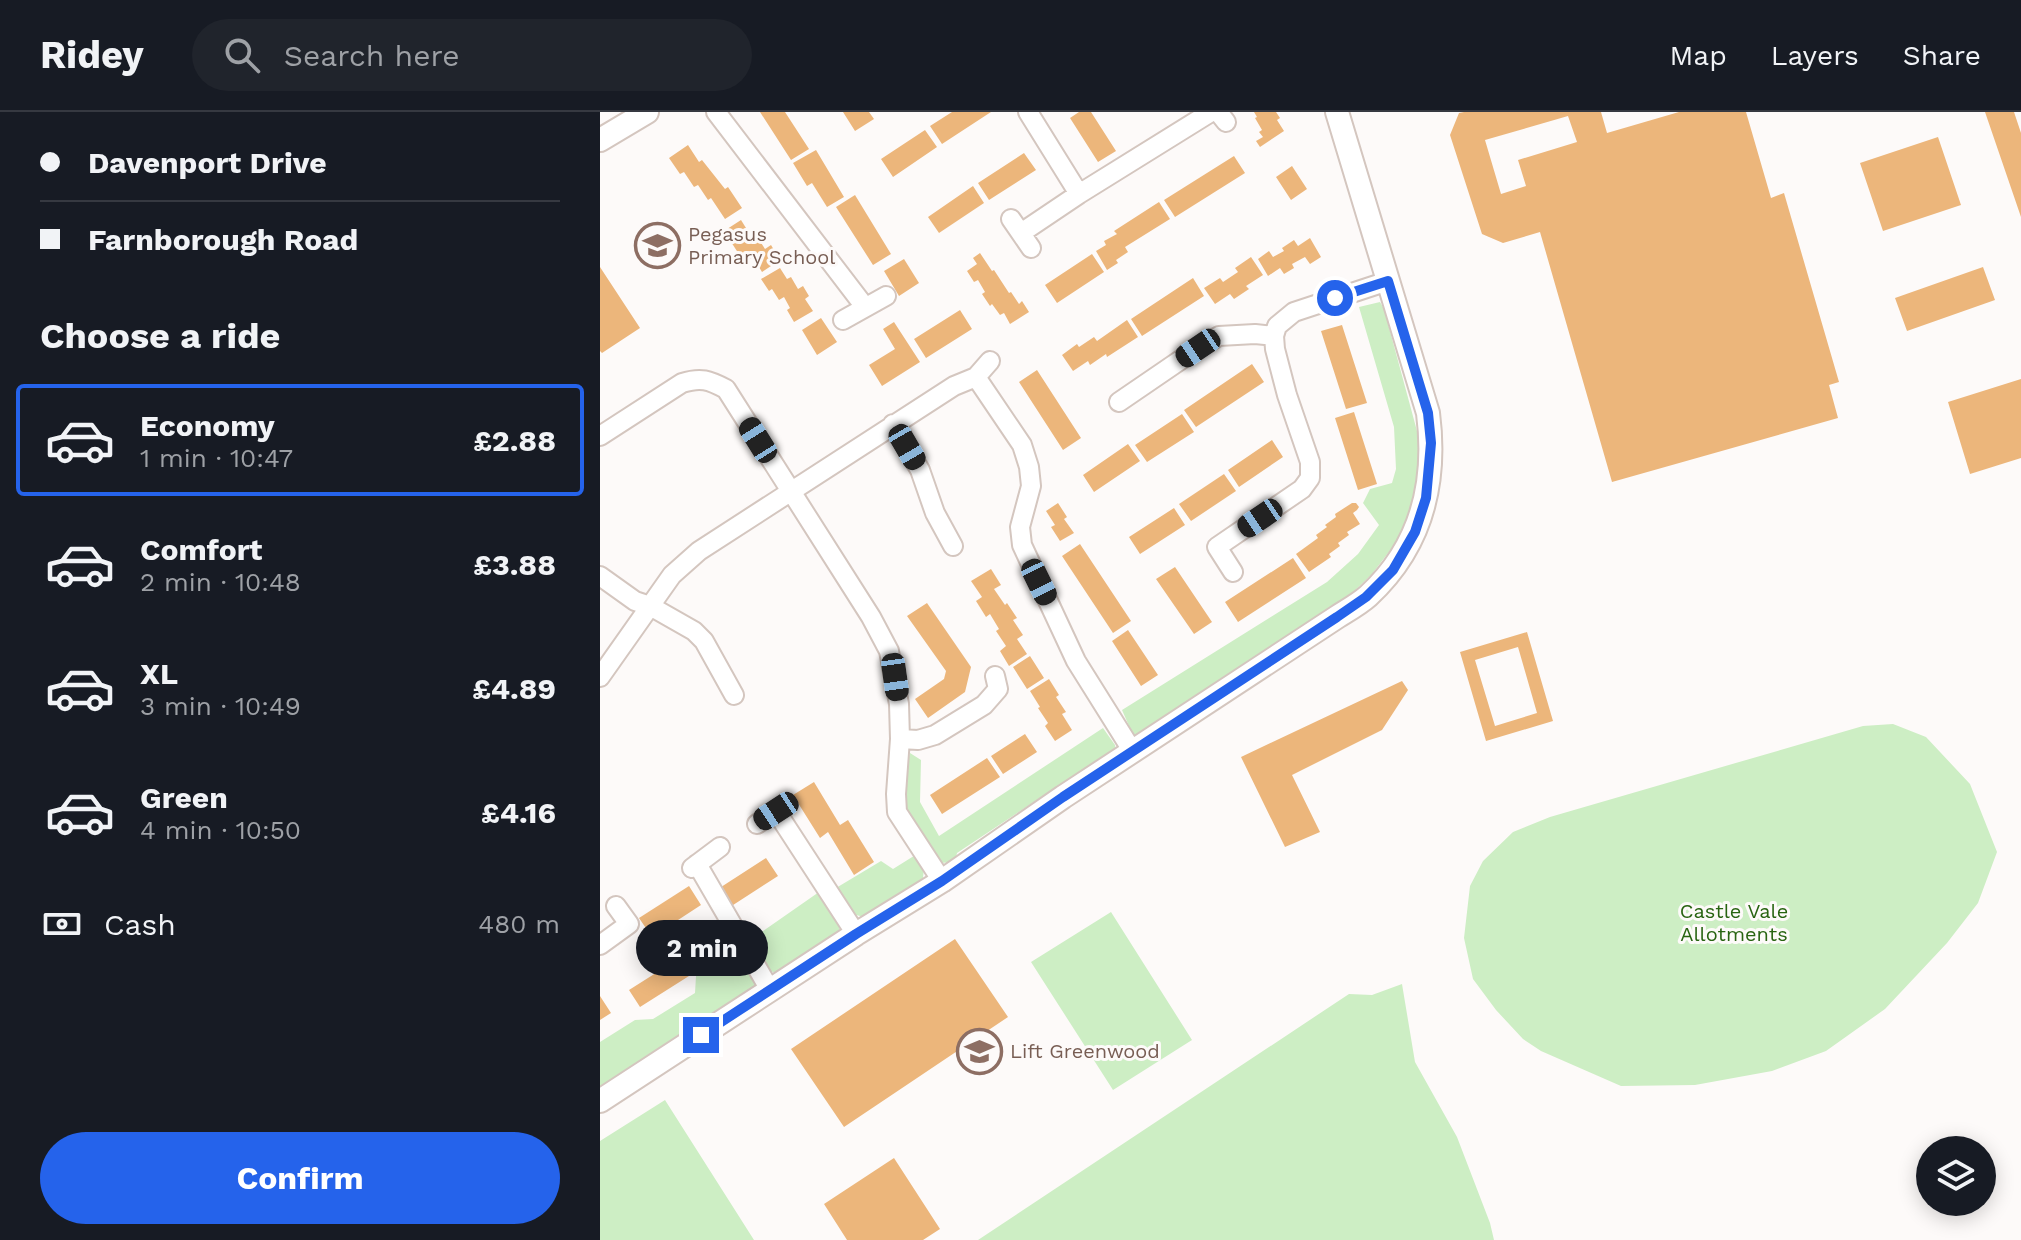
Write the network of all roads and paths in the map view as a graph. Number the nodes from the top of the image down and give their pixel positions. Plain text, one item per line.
1 (647, 112) edge
2 (716, 112) edge
3 (1028, 112) edge
4 (1337, 112) edge
5 (1218, 115) edge
6 (600, 140) edge
7 (1079, 194) junction
8 (1021, 233) dead end
9 (1388, 281) junction
10 (886, 296) dead end
11 (865, 307) junction
12 (843, 320) dead end
13 (1274, 336) junction
14 (990, 361) dead end
15 (976, 377) junction
16 (1119, 402) dead end
17 (893, 424) junction
18 (600, 436) edge
19 (789, 491) junction
20 (953, 546) dead end
21 (1233, 572) dead end
22 (600, 576) edge
23 (650, 606) junction
24 (995, 676) dead end
25 (600, 677) edge
26 (734, 695) dead end
27 (900, 739) junction
28 (1133, 752) junction
29 (757, 824) dead end
30 (720, 847) dead end
31 (942, 881) junction
32 (616, 906) dead end
33 (856, 934) junction
34 (600, 945) edge
35 (770, 990) junction
36 (600, 1101) edge

1 - 6 street
2 - 11 street
3 - 7 street
4 - 9 street
5 - 7 street
7 - 8 street
9 - 13 street
9 - 28 street
10 - 11 street
11 - 12 street
13 - 16 street
13 - 21 street
14 - 15 street
15 - 17 street
15 - 28 street
17 - 19 street
17 - 20 street
18 - 19 street
19 - 23 street
19 - 27 street
22 - 23 street
23 - 25 street
23 - 26 street
24 - 27 street
27 - 31 street
28 - 31 street
29 - 33 street
30 - 35 street
31 - 33 street
32 - 34 street
33 - 35 street
35 - 36 street

